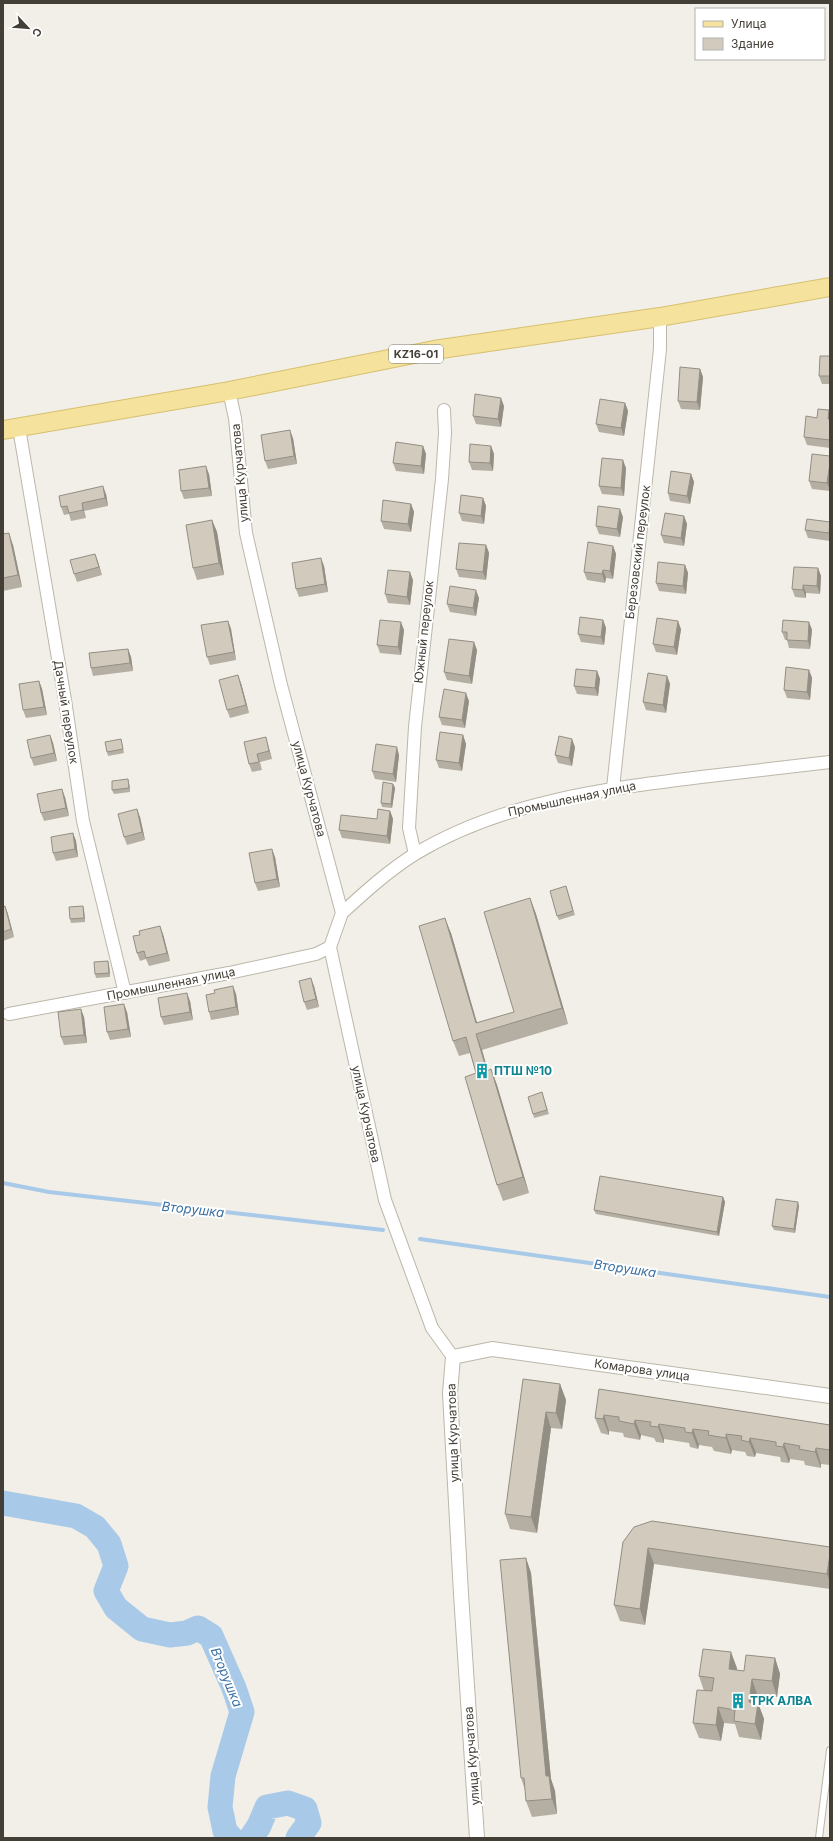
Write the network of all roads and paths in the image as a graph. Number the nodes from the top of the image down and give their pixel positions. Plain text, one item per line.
1 (830, 287) edge
2 (660, 317) junction
3 (229, 392) junction
4 (444, 410) dead end
5 (11, 429) edge
6 (830, 759) edge
7 (613, 788) junction
8 (415, 854) junction
9 (342, 913) junction
10 (330, 947) junction
11 (126, 993) junction
12 (9, 1014) dead end
13 (454, 1357) junction
14 (830, 1396) edge
15 (830, 1750) edge
16 (477, 1838) edge
17 (818, 1838) edge

1 - 2 main road, KZ16-01
2 - 3 main road, KZ16-01
2 - 7 street, Березовский переулок
3 - 5 main road, KZ16-01
3 - 9 street, улица Курчатова
4 - 8 street, Южный переулок
5 - 11 street, Дачный переулок
6 - 7 street, Промышленная улица
7 - 8 street, Промышленная улица
8 - 9 street, Промышленная улица
9 - 10 street
10 - 11 street, Промышленная улица
10 - 13 street, улица Курчатова
11 - 12 street, Промышленная улица
13 - 14 street, Комарова улица
13 - 16 street, улица Курчатова
15 - 17 lane

